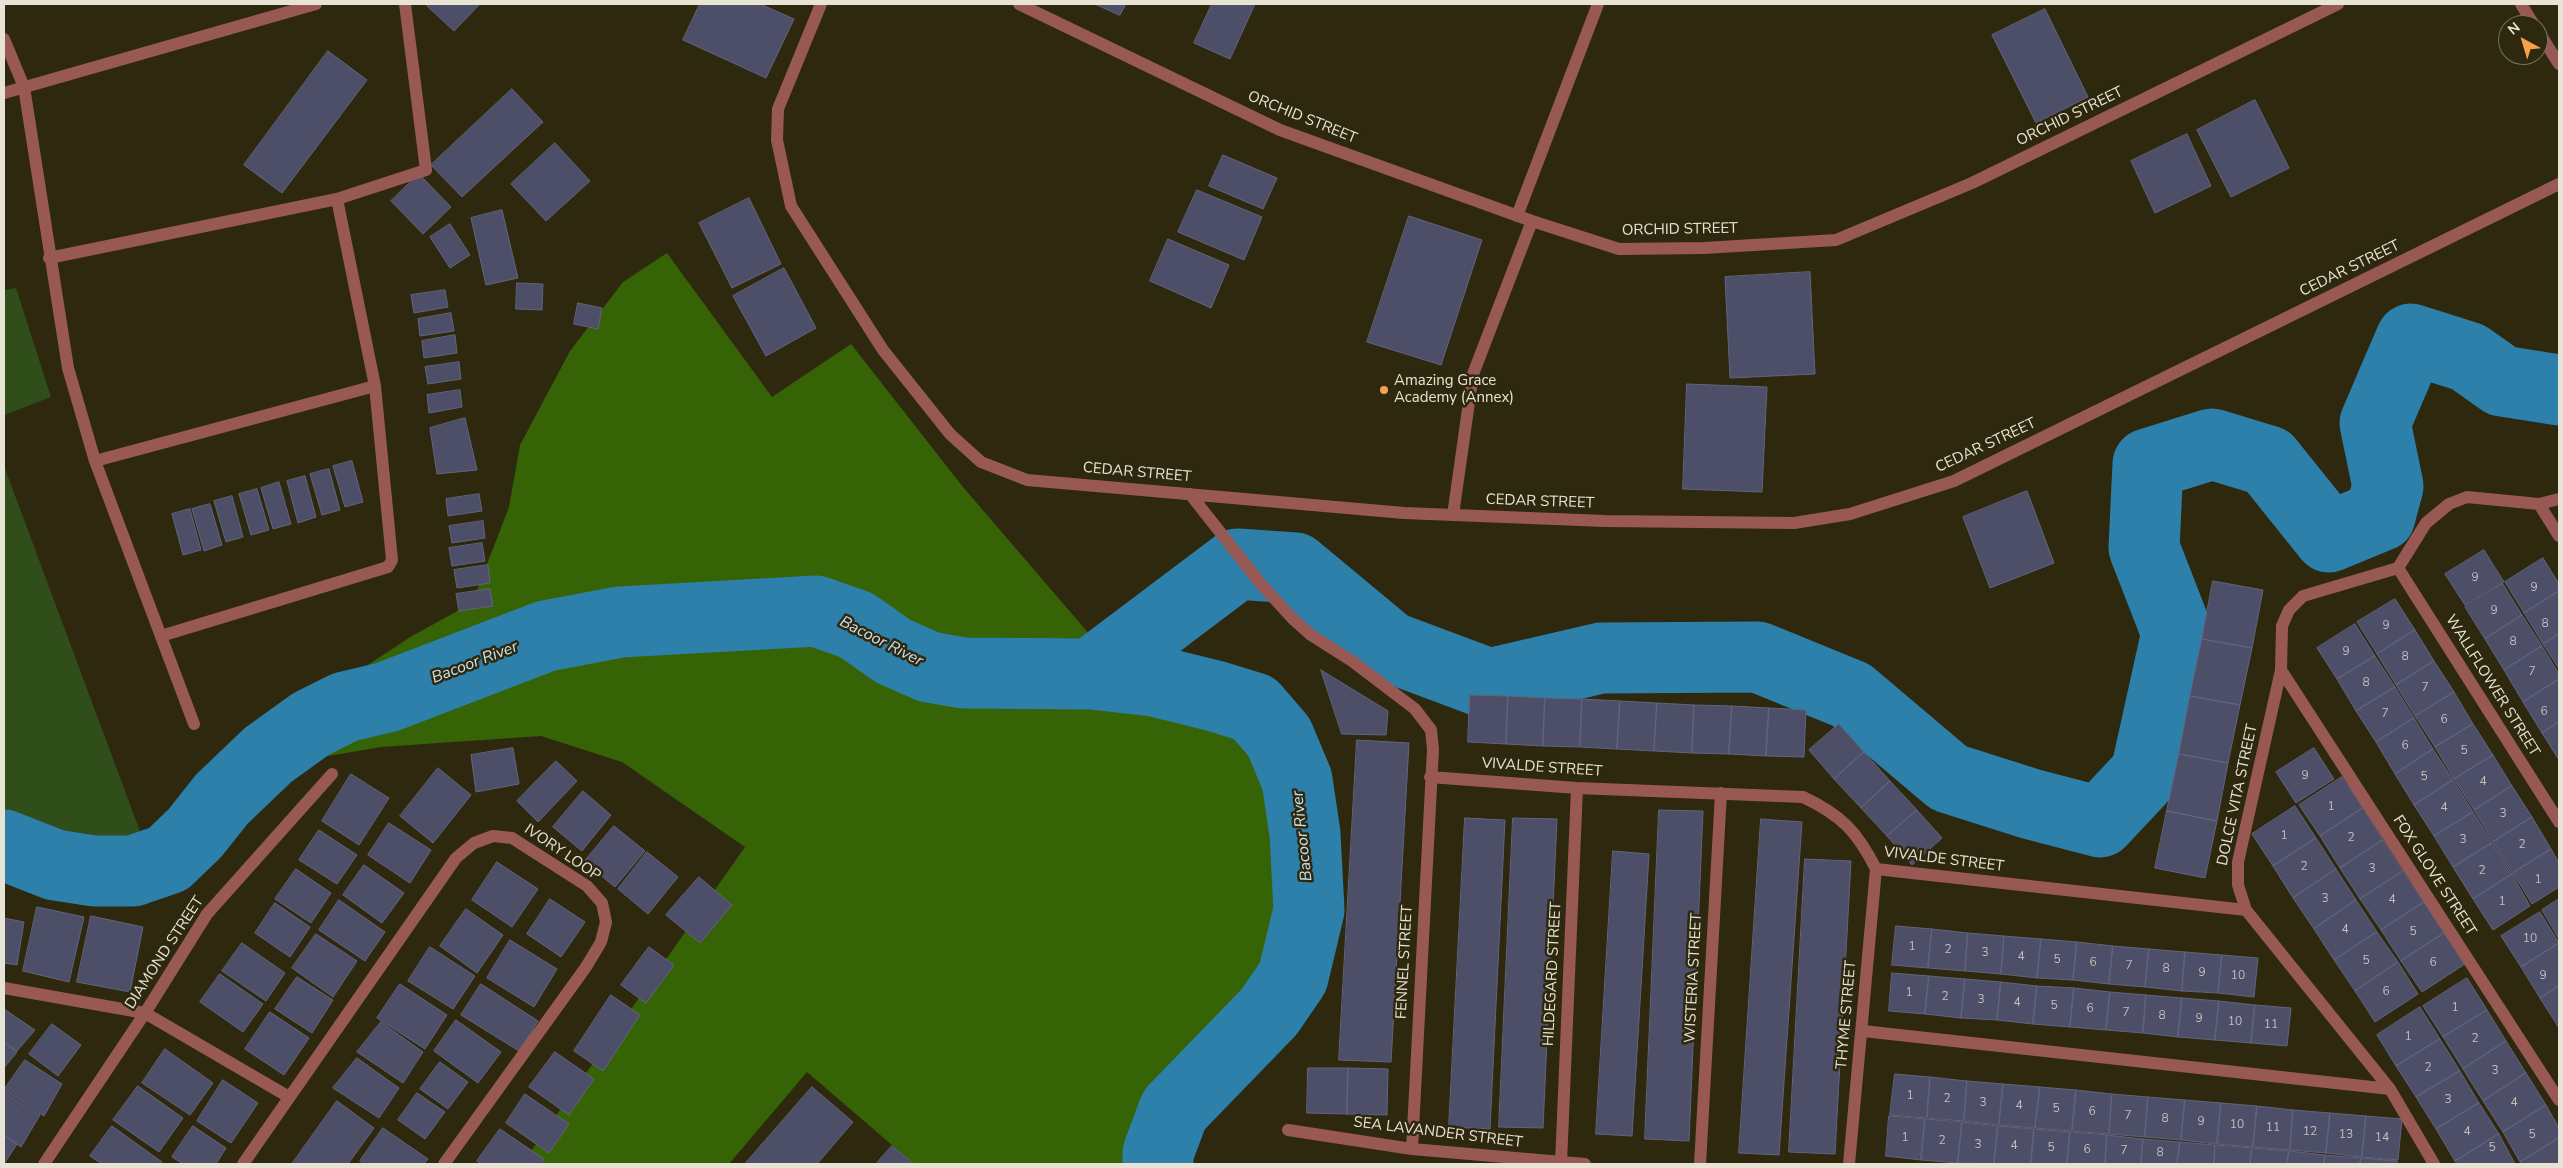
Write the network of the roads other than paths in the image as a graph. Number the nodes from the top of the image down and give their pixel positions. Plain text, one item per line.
1 (316, 4) edge
2 (405, 4) edge
3 (821, 4) edge
4 (1019, 4) edge
5 (1598, 4) edge
6 (2338, 4) edge
7 (2521, 4) edge
8 (2528, 15) edge
9 (4, 38) edge
10 (2548, 47) edge
11 (2559, 64) edge
12 (24, 87) junction
13 (4, 93) edge
14 (2559, 184) edge
15 (337, 199) junction
16 (1517, 216) junction
17 (1532, 221) junction
18 (49, 258) junction
19 (375, 386) junction
20 (95, 461) junction
21 (1190, 494) junction
22 (2559, 499) edge
23 (2539, 504) junction
24 (1453, 515) junction
25 (2559, 536) edge
26 (2398, 568) junction
27 (161, 636) junction
28 (2280, 670) junction
29 (194, 724) dead end
30 (332, 774) dead end
31 (1430, 777) junction
32 (1577, 788) junction
33 (1721, 793) junction
34 (2559, 822) edge
35 (1876, 869) junction
36 (2246, 910) junction
37 (4, 988) edge
38 (145, 1013) junction
39 (1863, 1031) junction
40 (2390, 1089) junction
41 (289, 1097) junction
42 (2559, 1100) edge
43 (1288, 1130) dead end
44 (1412, 1149) junction
45 (1516, 1162) edge
46 (1561, 1163) junction
47 (44, 1164) edge
48 (244, 1164) edge
49 (444, 1164) edge
50 (1585, 1164) edge
51 (1700, 1164) edge
52 (1849, 1164) edge
53 (2434, 1164) edge

1 - 12 street
2 - 15 street
3 - 21 street, CEDAR STREET
4 - 16 street, ORCHID STREET
5 - 16 street
6 - 17 street, ORCHID STREET
7 - 8 street
9 - 12 street
10 - 11 street
12 - 13 street
12 - 18 street
14 - 24 street, CEDAR STREET
15 - 18 street
15 - 19 street
16 - 17 street, ORCHID STREET
17 - 24 street
18 - 20 street
19 - 20 street
19 - 27 street
20 - 27 street
21 - 24 street, CEDAR STREET
21 - 31 street, FENNEL STREET
22 - 23 street
23 - 25 street
23 - 26 street
26 - 28 street, DOLCE VITA STREET
26 - 34 street, WALLFLOWER STREET
27 - 29 street
28 - 36 street, DOLCE VITA STREET
28 - 42 street, FOX GLOVE STREET
30 - 38 street, DIAMOND STREET
31 - 32 street, VIVALDE STREET
31 - 44 street, FENNEL STREET
32 - 33 street, VIVALDE STREET
32 - 46 street, HILDEGARD STREET
33 - 35 street, VIVALDE STREET
33 - 51 street, WISTERIA STREET
35 - 36 street, VIVALDE STREET
35 - 39 street, THYME STREET
36 - 40 street, DOLCE VITA STREET
37 - 38 street
38 - 41 street
38 - 47 street, DIAMOND STREET
39 - 40 street
39 - 52 street, THYME STREET
40 - 53 street, DOLCE VITA STREET
41 - 48 street, IVORY LOOP
41 - 49 street, IVORY LOOP
43 - 44 street, SEA LAVANDER STREET
44 - 45 street, SEA LAVANDER STREET
45 - 46 street, SEA LAVANDER STREET
46 - 50 street, SEA LAVANDER STREET

